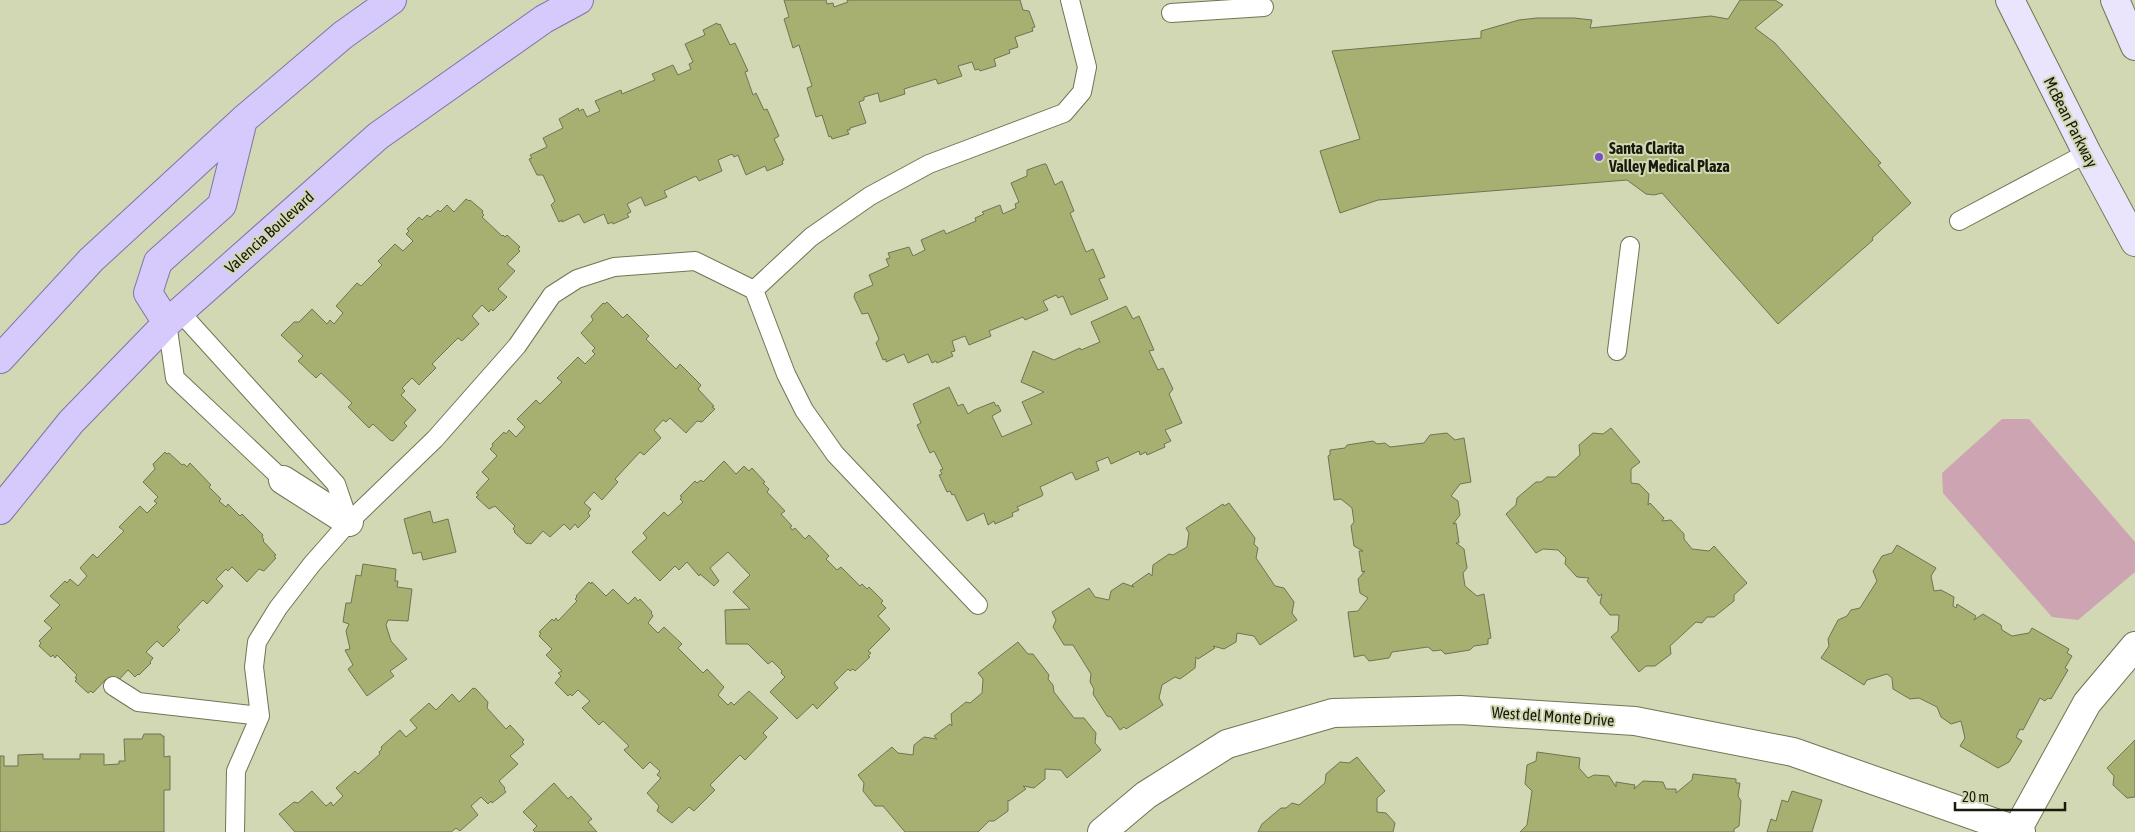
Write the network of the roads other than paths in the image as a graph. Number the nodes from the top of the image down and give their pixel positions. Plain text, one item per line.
1 (392, 0) edge
2 (578, 0) edge
3 (1070, 0) edge
4 (2010, 0) edge
5 (2115, 0) edge
6 (1264, 7) dead end
7 (1171, 13) dead end
8 (2135, 46) edge
9 (243, 120) junction
10 (2087, 154) junction
11 (1959, 221) dead end
12 (2135, 242) edge
13 (1630, 246) dead end
14 (754, 290) junction
15 (173, 317) junction
16 (1617, 350) dead end
17 (0, 359) edge
18 (284, 480) joint
19 (0, 510) edge
20 (349, 522) junction
21 (978, 605) dead end
22 (2135, 646) edge
23 (113, 686) dead end
24 (260, 716) junction
25 (2018, 831) edge
26 (235, 832) edge
27 (1102, 832) edge

1 - 9 main road
2 - 15 main road, Valencia Boulevard
3 - 14 lane
4 - 10 main road, McBean Parkway
5 - 8 main road
6 - 7 lane
9 - 15 main road
9 - 17 main road
10 - 11 lane
10 - 12 main road, McBean Parkway
13 - 16 lane
14 - 20 lane
14 - 21 lane
15 - 18 lane
15 - 19 main road, Valencia Boulevard
15 - 20 lane
18 - 20 street
20 - 24 lane
22 - 25 street
23 - 24 lane
24 - 26 lane
25 - 27 street, West del Monte Drive

